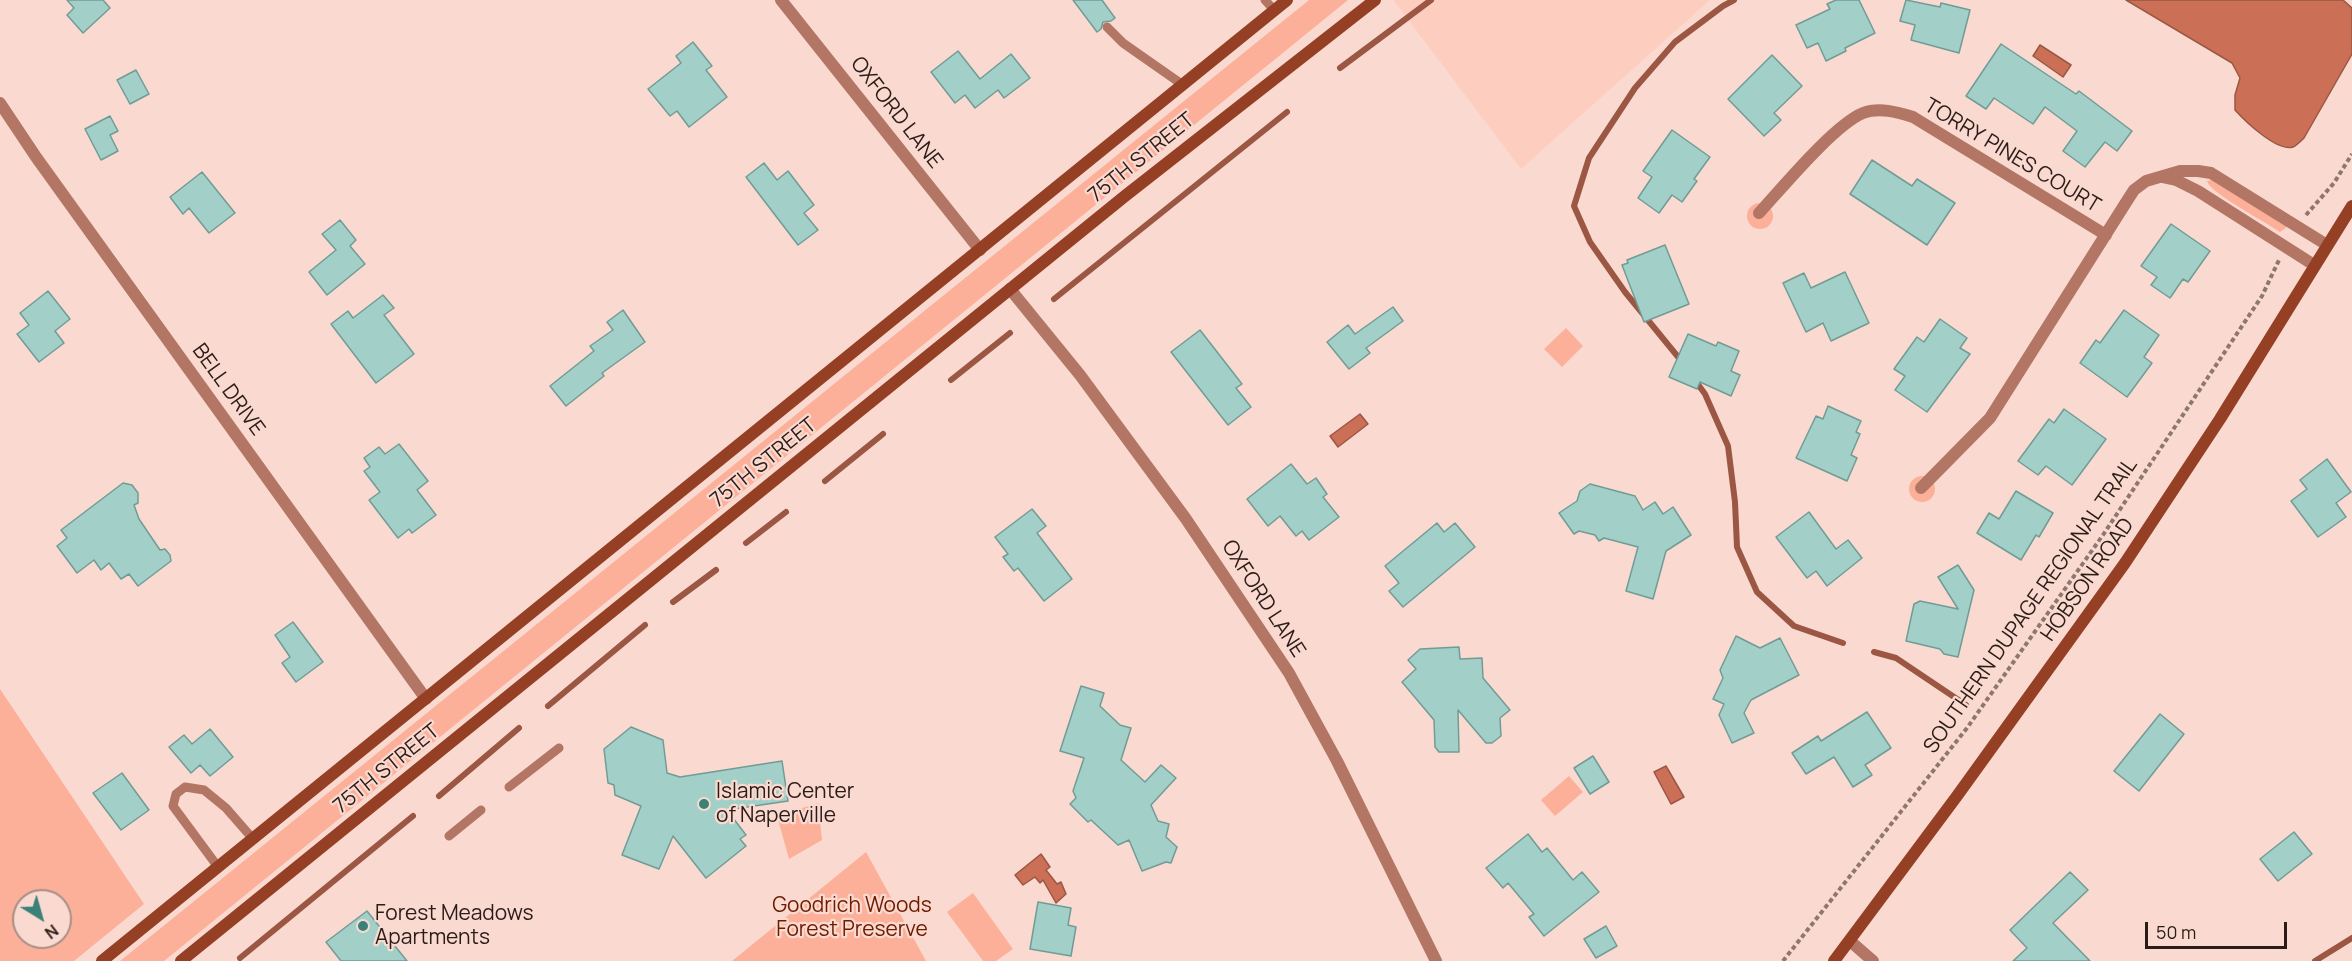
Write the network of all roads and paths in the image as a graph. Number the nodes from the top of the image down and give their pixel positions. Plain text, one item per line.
1 (781, 0) edge
2 (1265, 0) edge
3 (1287, 0) edge
4 (1375, 0) edge
5 (1274, 10) junction
6 (1107, 27) dead end
7 (1183, 85) junction
8 (0, 104) edge
9 (2352, 154) edge
10 (2158, 176) junction
11 (2352, 206) edge
12 (1759, 213) dead end
13 (2304, 217) dead end
14 (2106, 235) junction
15 (2327, 245) junction
16 (980, 250) junction
17 (2282, 254) dead end
18 (2314, 266) junction
19 (1010, 289) junction
20 (1921, 489) dead end
21 (426, 699) junction
22 (559, 748) dead end
23 (509, 787) dead end
24 (482, 810) dead end
25 (449, 836) dead end
26 (253, 839) junction
27 (218, 867) junction
28 (1850, 941) junction
29 (102, 961) edge
30 (181, 961) edge
31 (1436, 961) edge
32 (1783, 961) edge
33 (1833, 961) edge
34 (1873, 961) edge

1 - 16 street, OXFORD LANE
2 - 5 lane
3 - 5 main road, 75TH STREET
4 - 19 main road, 75TH STREET
5 - 7 main road, 75TH STREET
6 - 7 lane
7 - 16 main road, 75TH STREET
8 - 21 street, BELL DRIVE
9 - 13 path
10 - 14 street
10 - 15 street
10 - 18 street
11 - 15 main road, HOBSON ROAD
12 - 14 street, TORRY PINES COURT
14 - 20 street
15 - 18 main road, HOBSON ROAD
16 - 21 main road, 75TH STREET
17 - 32 path, SOUTHERN DUPAGE REGIONAL TRAIL
18 - 28 main road, HOBSON ROAD
19 - 30 main road, 75TH STREET
19 - 31 street, OXFORD LANE
21 - 26 main road, 75TH STREET
22 - 23 lane
24 - 25 lane
26 - 27 main road, 75TH STREET
26 - 27 lane
27 - 29 main road, 75TH STREET
28 - 33 main road, HOBSON ROAD
28 - 34 street

